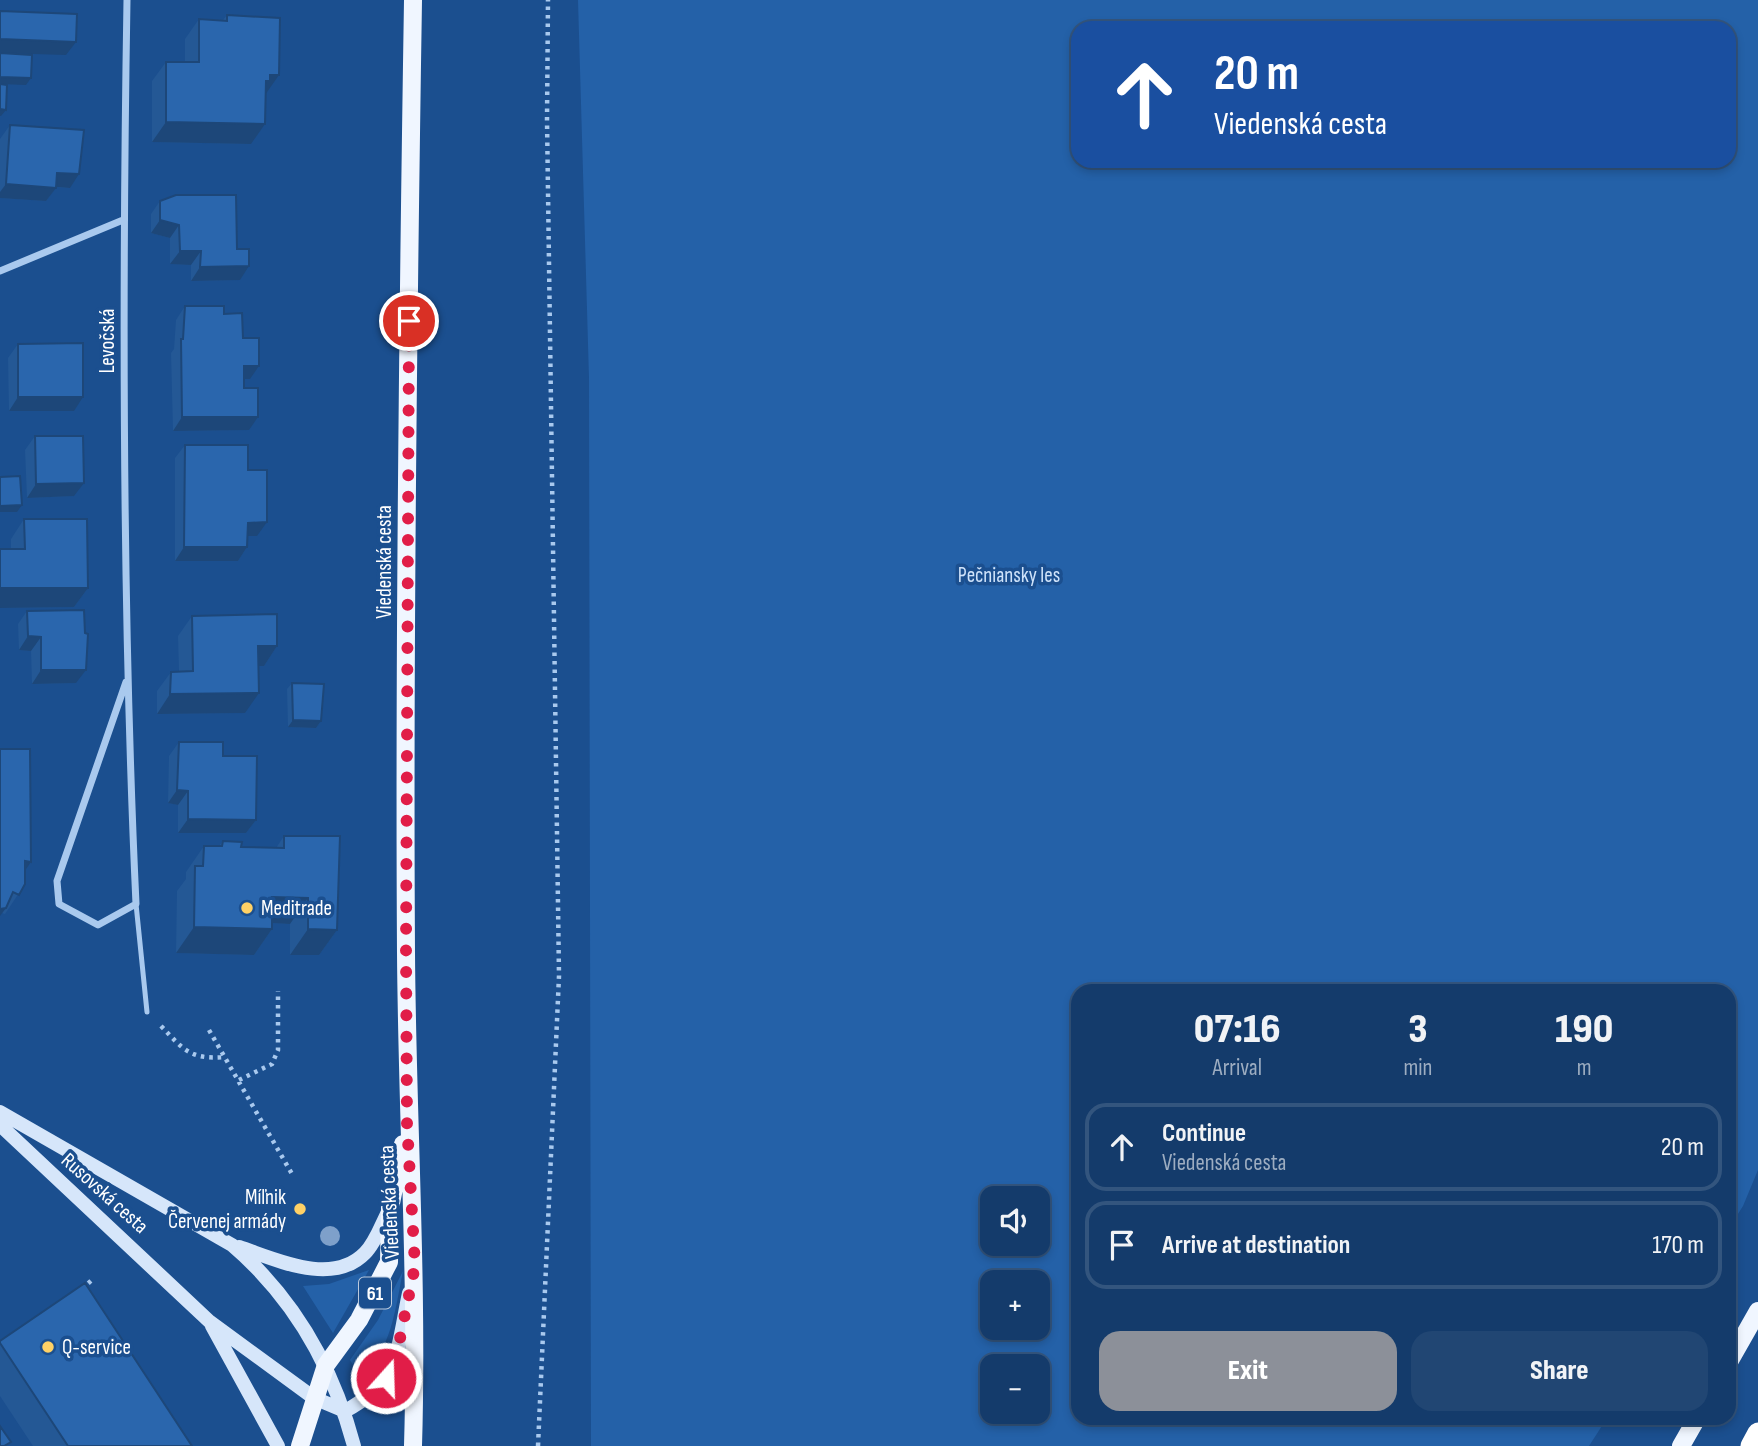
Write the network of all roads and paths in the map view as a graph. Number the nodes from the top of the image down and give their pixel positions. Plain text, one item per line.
1 (127, 0) edge
2 (413, 0) edge
3 (548, 0) edge
4 (123, 220) junction
5 (0, 271) edge
6 (126, 682) junction
7 (136, 904) junction
8 (278, 991) dead end
9 (147, 1012) joint
10 (209, 1030) dead end
11 (225, 1056) junction
12 (239, 1080) junction
13 (0, 1112) edge
14 (407, 1123) junction
15 (0, 1125) edge
16 (292, 1174) dead end
17 (390, 1208) junction
18 (232, 1245) junction
19 (415, 1266) junction
20 (93, 1279) dead end
21 (72, 1297) edge
22 (1758, 1311) edge
23 (210, 1321) junction
24 (1736, 1350) edge
25 (326, 1365) junction
26 (314, 1398) junction
27 (345, 1411) junction
28 (1693, 1425) edge
29 (1758, 1433) edge
30 (278, 1446) edge
31 (300, 1446) edge
32 (354, 1446) edge
33 (413, 1446) edge
34 (538, 1446) edge
35 (1681, 1446) edge
36 (1751, 1446) edge

1 - 4 street, Levočská
2 - 14 main road, Viedenská cesta / 61
3 - 34 path
4 - 5 street
4 - 6 street, Levočská
6 - 7 street, Levočská
6 - 7 street, Levočská
7 - 9 lane
8 - 12 path
9 - 11 path
10 - 11 path
11 - 12 path
12 - 16 path
13 - 18 street, Rusovská cesta
14 - 17 main road, Viedenská cesta / 61
14 - 19 main road, Viedenská cesta / 61
15 - 23 street, Rusovská cesta
17 - 18 street, Rusovská cesta
17 - 25 main road, Viedenská cesta / 61
18 - 25 street, Rusovská cesta
19 - 27 street
19 - 33 main road, Viedenská cesta / 61
20 - 21 path
22 - 24 main road
23 - 26 street, Rusovská cesta
23 - 30 street, Rusovská cesta
25 - 26 main road, Viedenská cesta / 61
25 - 27 street, Rusovská cesta
26 - 27 street, Rusovská cesta
26 - 31 main road, Viedenská cesta / 61
27 - 32 street, Rusovská cesta
28 - 35 main road
29 - 36 highway

